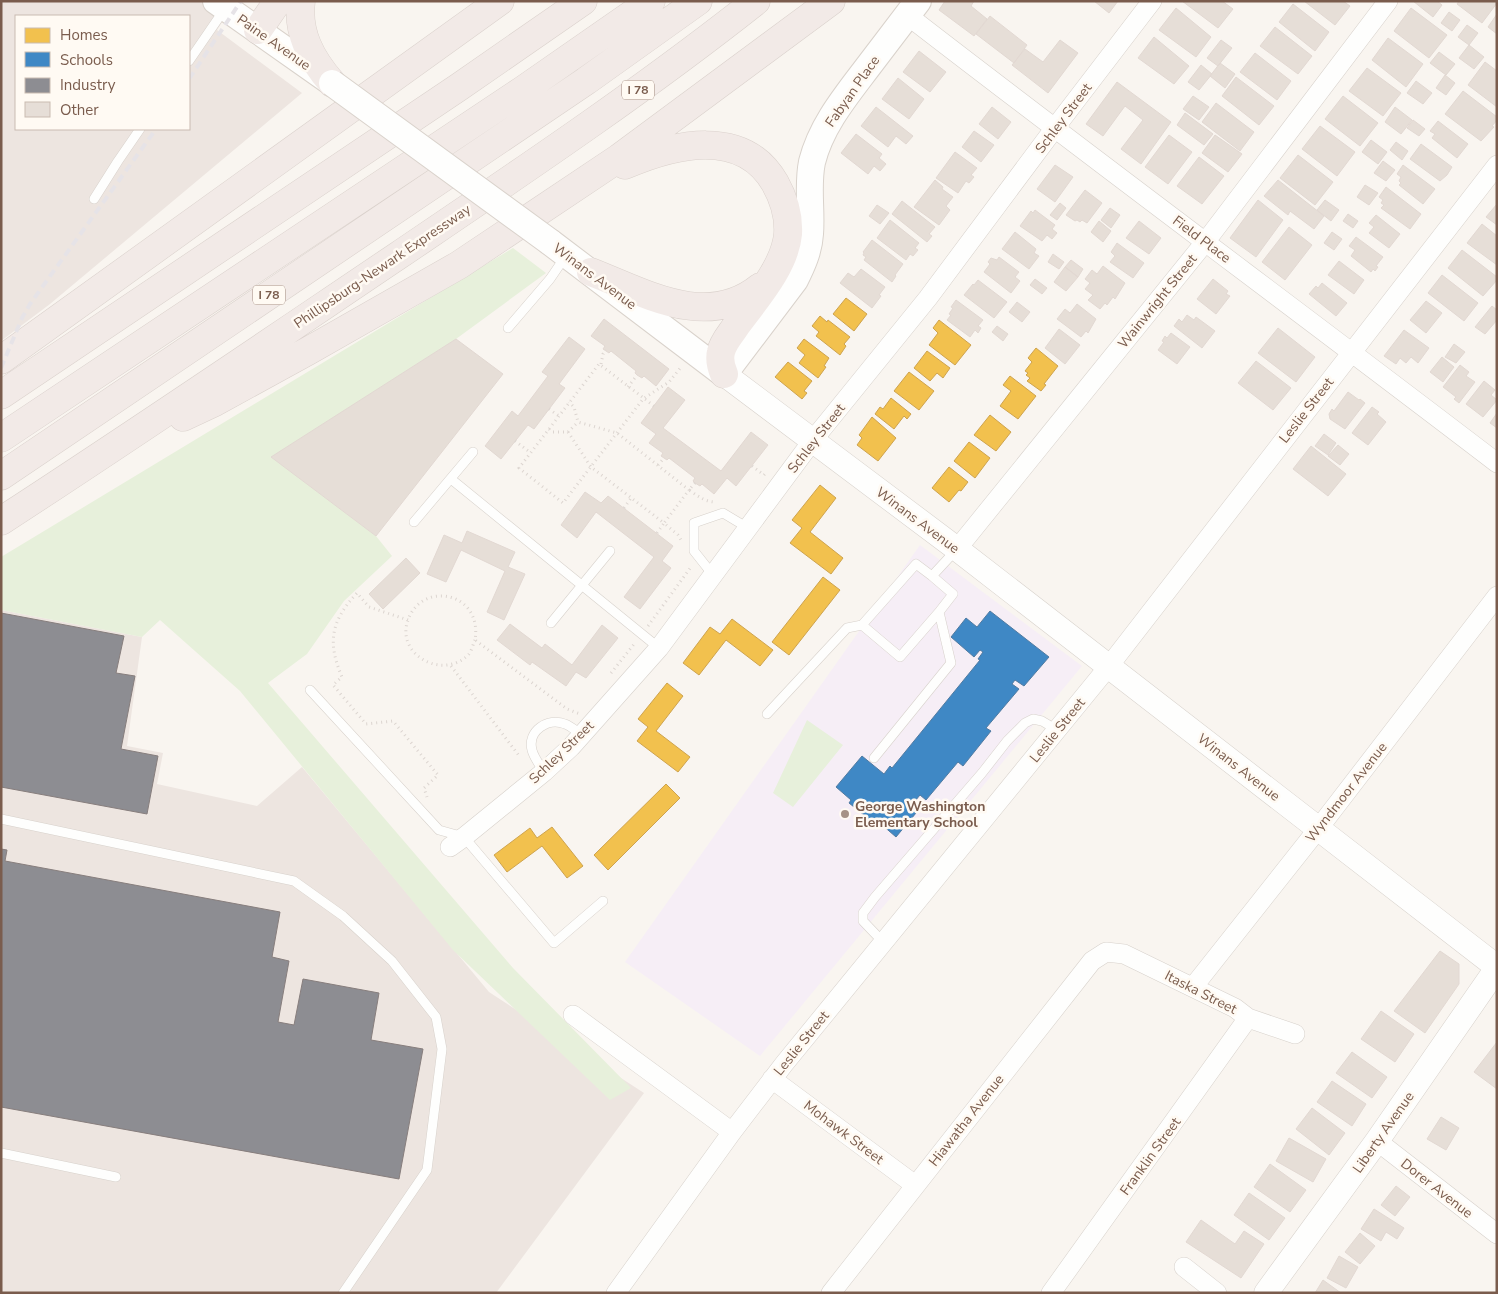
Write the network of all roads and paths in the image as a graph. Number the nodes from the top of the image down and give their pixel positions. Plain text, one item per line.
1 (278, 1) edge
2 (301, 1) edge
3 (500, 1) edge
4 (583, 1) edge
5 (652, 1) edge
6 (698, 1) edge
7 (756, 1) edge
8 (831, 1) edge
9 (1152, 1) edge
10 (1388, 1) edge
11 (221, 5) edge
12 (913, 8) edge
13 (258, 30) junction
14 (190, 59) edge
15 (332, 82) junction
16 (1054, 129) junction
17 (139, 130) edge
18 (1497, 165) edge
19 (582, 183) junction
20 (94, 199) dead end
21 (1206, 241) junction
22 (558, 249) junction
23 (591, 272) junction
24 (775, 272) junction
25 (508, 328) dead end
26 (606, 350) dead end
27 (1352, 352) junction
28 (1, 360) edge
29 (600, 365) junction
30 (689, 372) dead end
31 (724, 374) junction
32 (637, 375) dead end
33 (628, 387) junction
34 (1, 395) edge
35 (643, 399) junction
36 (569, 402) junction
37 (654, 406) dead end
38 (549, 409) dead end
39 (559, 416) junction
40 (578, 422) junction
41 (549, 429) junction
42 (568, 432) junction
43 (617, 434) junction
44 (1, 438) edge
45 (813, 440) junction
46 (515, 441) dead end
47 (473, 452) dead end
48 (531, 453) junction
49 (98, 457) junction
50 (664, 458) dead end
51 (1497, 463) edge
52 (658, 466) junction
53 (752, 466) dead end
54 (591, 467) junction
55 (769, 468) dead end
56 (764, 475) junction
57 (1, 476) edge
58 (451, 479) junction
59 (695, 482) dead end
60 (758, 483) dead end
61 (689, 490) junction
62 (631, 498) junction
63 (725, 501) dead end
64 (624, 508) dead end
65 (1, 521) edge
66 (414, 522) dead end
67 (664, 523) junction
68 (748, 528) junction
69 (657, 533) dead end
70 (682, 546) dead end
71 (957, 549) junction
72 (610, 551) dead end
73 (688, 562) dead end
74 (713, 575) junction
75 (932, 576) junction
76 (582, 586) junction
77 (1497, 596) edge
78 (938, 612) junction
79 (408, 620) junction
80 (551, 623) dead end
81 (862, 625) junction
82 (642, 634) junction
83 (475, 640) junction
84 (659, 648) junction
85 (451, 666) junction
86 (1109, 666) junction
87 (608, 677) dead end
88 (310, 690) dead end
89 (586, 706) dead end
90 (767, 714) dead end
91 (1057, 730) junction
92 (582, 735) junction
93 (874, 758) dead end
94 (522, 760) dead end
95 (544, 772) junction
96 (430, 800) dead end
97 (1, 820) edge
98 (1318, 829) junction
99 (457, 842) junction
100 (603, 901) dead end
101 (883, 942) junction
102 (1106, 952) joint
103 (1497, 967) edge
104 (1193, 987) junction
105 (573, 1015) dead end
106 (1248, 1018) junction
107 (1295, 1034) dead end
108 (772, 1079) junction
109 (732, 1132) junction
110 (1377, 1141) junction
111 (1, 1153) edge
112 (116, 1177) dead end
113 (915, 1185) junction
114 (1497, 1234) edge
115 (1184, 1267) dead end
116 (343, 1293) edge
117 (616, 1293) edge
118 (831, 1293) edge
119 (1051, 1293) edge
120 (1217, 1293) edge
121 (1266, 1293) edge

1 - 13 highway
2 - 15 highway
3 - 28 highway
4 - 34 highway
5 - 44 highway, I 78
6 - 57 highway, I 78
7 - 49 highway, Phillipsburg-Newark Expressway / I 78
8 - 19 highway
9 - 16 street, Schley Street
10 - 21 street, Wainwright Street
11 - 13 main road, Paine Avenue
11 - 14 lane
12 - 16 street, Field Place
12 - 31 main road, Fabyan Place
13 - 15 main road, Paine Avenue
15 - 22 main road, Winans Avenue, bridge
16 - 21 street, Field Place
16 - 45 street, Schley Street
17 - 20 lane
18 - 27 street, Leslie Street
19 - 24 highway
19 - 49 highway
21 - 27 street, Field Place
21 - 71 street, Wainwright Street
22 - 23 main road, Winans Avenue
22 - 25 lane
23 - 24 highway
23 - 31 main road, Winans Avenue
24 - 31 highway
26 - 29 path
27 - 51 street, Field Place
27 - 86 street, Leslie Street
29 - 33 path
29 - 36 path
30 - 35 path
31 - 45 street, Winans Avenue
32 - 33 path
33 - 35 path
35 - 37 path
35 - 43 path
36 - 39 path
36 - 40 path
38 - 39 path
39 - 41 path
40 - 42 path
40 - 43 path
41 - 42 path
41 - 48 path
42 - 54 path
43 - 52 path
43 - 54 path
45 - 68 street, Schley Street
45 - 71 street, Winans Avenue
46 - 48 path
47 - 58 lane
48 - 54 path
49 - 65 highway, Phillipsburg-Newark Expressway / I 78
50 - 52 path
52 - 61 path
53 - 56 path
54 - 62 path
55 - 56 path
56 - 60 path
58 - 66 lane
58 - 76 lane
59 - 61 path
61 - 63 path
61 - 67 path
62 - 64 path
62 - 67 path
67 - 69 path
67 - 70 path
68 - 74 street, Schley Street
68 - 74 lane
71 - 75 lane
71 - 86 street, Winans Avenue
72 - 76 lane
73 - 82 path
74 - 84 street, Schley Street
75 - 78 lane
75 - 81 lane
76 - 80 lane
76 - 82 lane
77 - 98 street, Wyndmoor Avenue
78 - 81 lane
78 - 93 lane
79 - 83 path
79 - 85 path
79 - 96 path
81 - 90 lane
82 - 84 lane
82 - 87 path
83 - 85 path
83 - 89 path
84 - 92 street, Schley Street
85 - 94 path
86 - 91 street, Leslie Street
86 - 98 street, Winans Avenue
88 - 99 lane
91 - 101 street, Leslie Street
91 - 101 lane
92 - 95 street, Schley Street
92 - 95 lane
95 - 99 street, Schley Street
97 - 116 lane
98 - 103 street, Winans Avenue
98 - 104 street, Wyndmoor Avenue
99 - 100 lane
101 - 108 street, Leslie Street
102 - 104 street, Itaska Street
102 - 113 street, Hiawatha Avenue
103 - 110 street, Liberty Avenue
104 - 106 street, Itaska Street
105 - 109 street
106 - 107 street, Itaska Street
106 - 119 street, Franklin Street
108 - 109 street, Leslie Street
108 - 113 street, Mohawk Street
109 - 117 street, Leslie Street
110 - 114 street, Dorer Avenue
110 - 121 street, Liberty Avenue
111 - 112 lane
113 - 118 street, Hiawatha Avenue
115 - 120 street

